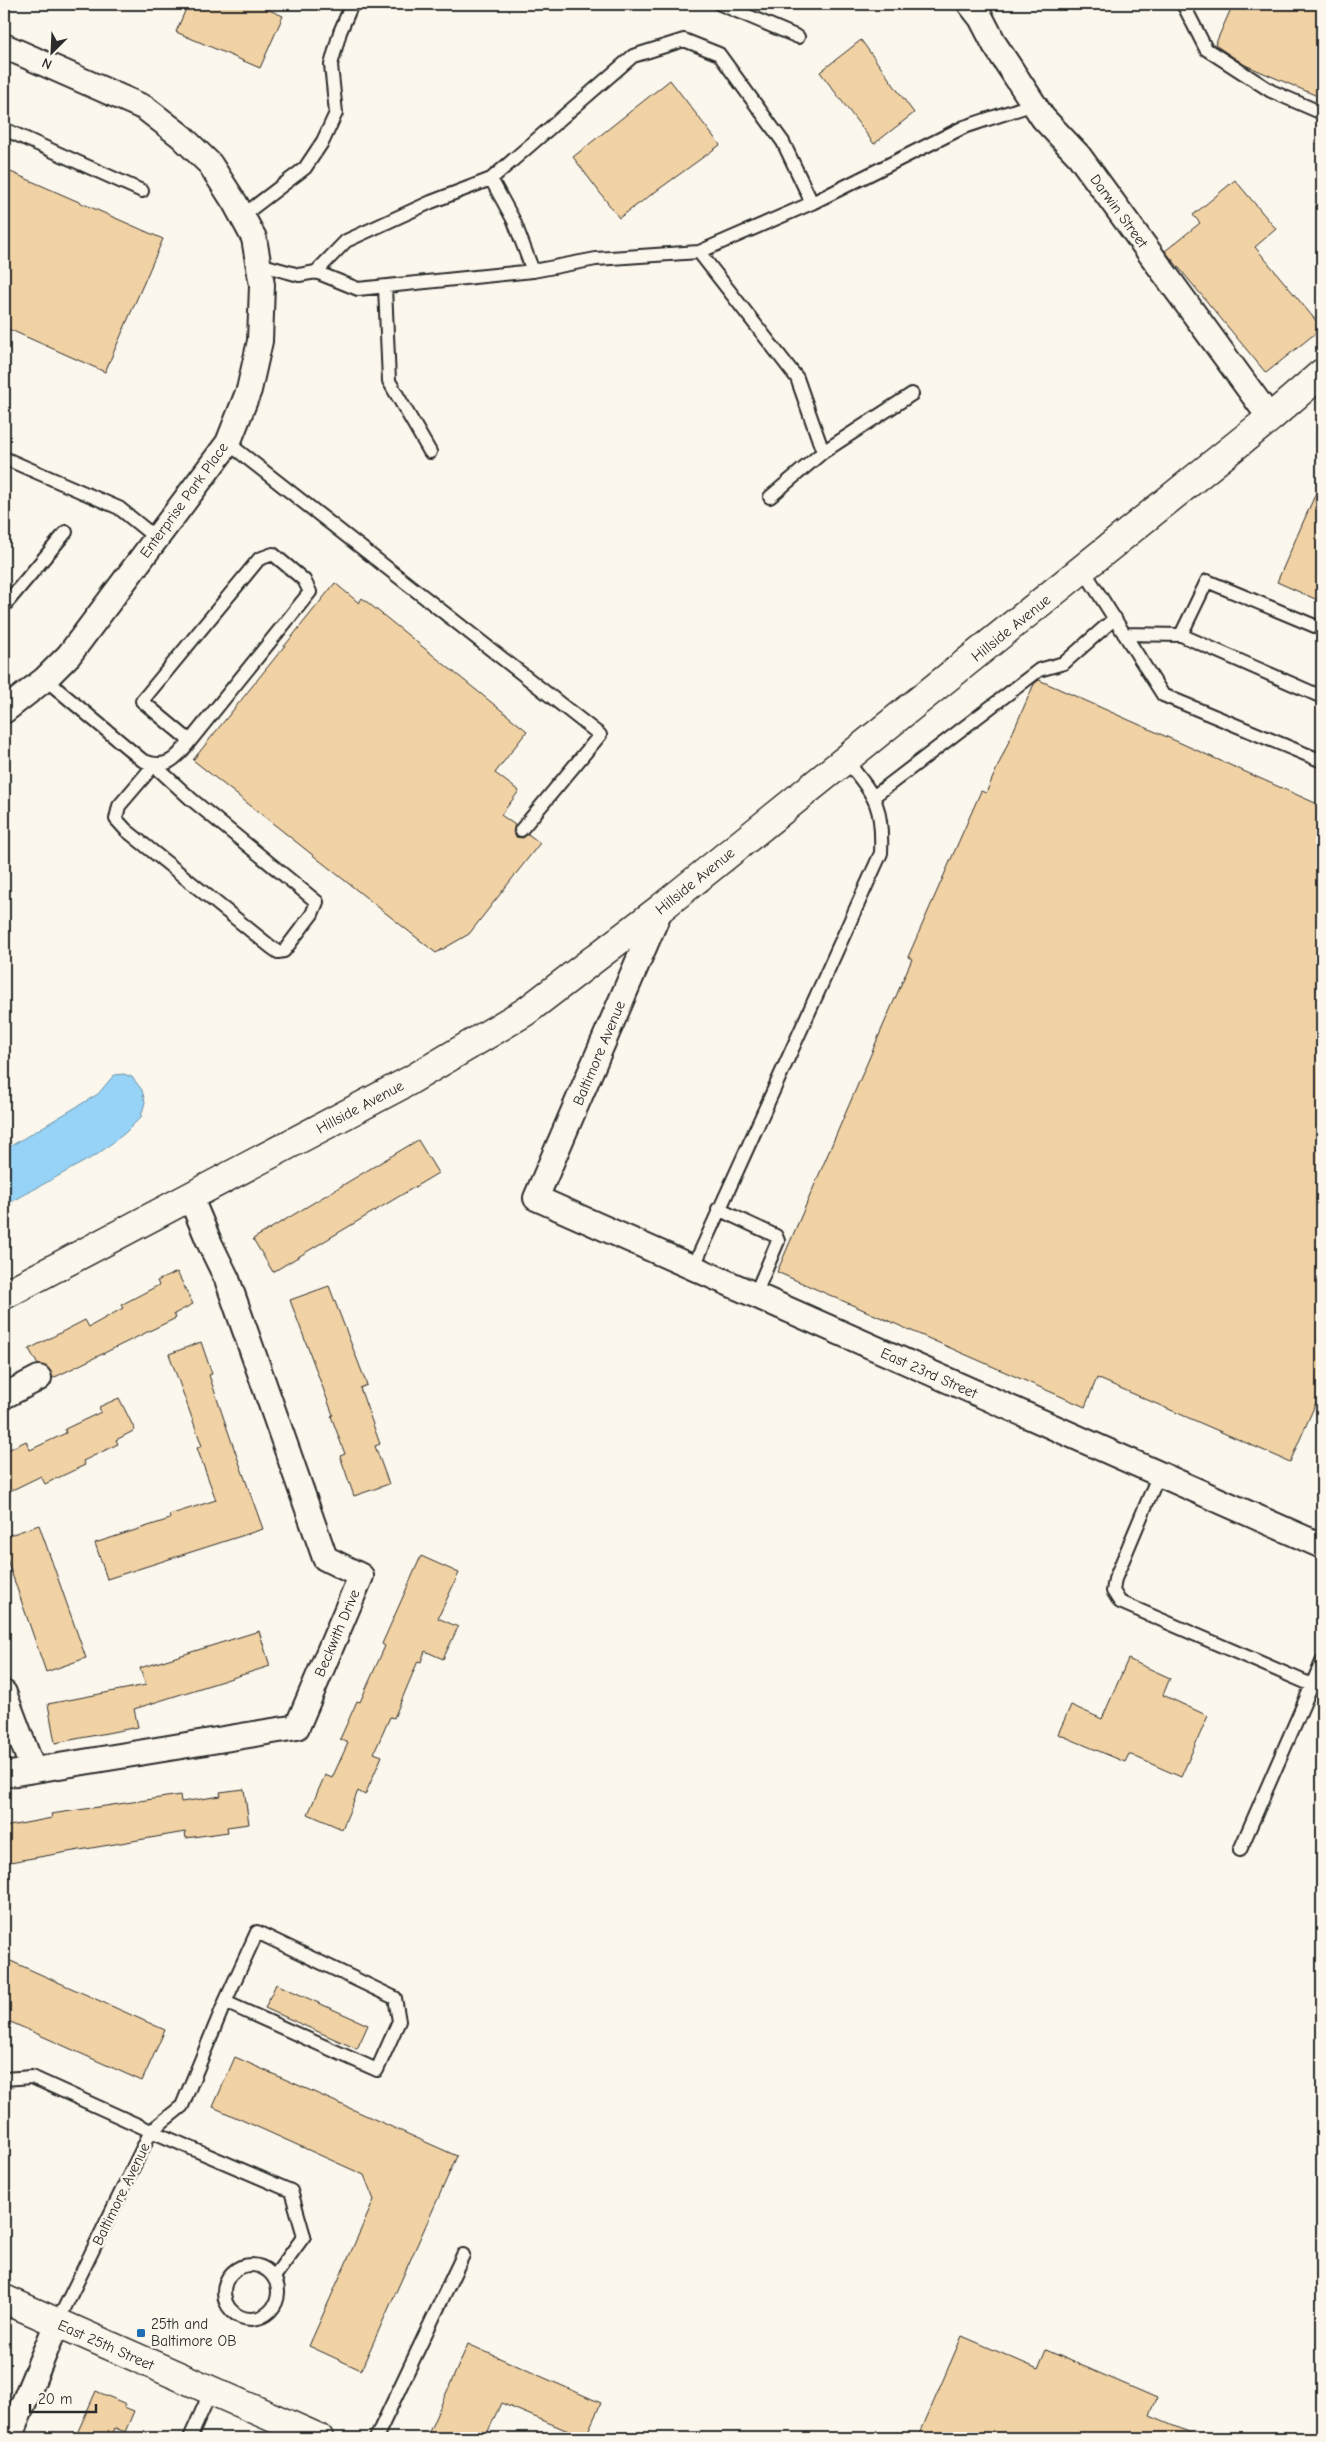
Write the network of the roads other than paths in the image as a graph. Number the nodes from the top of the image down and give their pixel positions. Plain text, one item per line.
1 (352, 4) edge
2 (720, 4) edge
3 (970, 4) edge
4 (1184, 5) edge
5 (798, 37) dead end
6 (4, 46) edge
7 (1034, 104) junction
8 (1322, 114) edge
9 (4, 129) edge
10 (491, 179) junction
11 (142, 191) dead end
12 (812, 204) junction
13 (242, 216) junction
14 (698, 252) junction
15 (259, 264) junction
16 (533, 271) junction
17 (316, 272) junction
18 (385, 287) junction
19 (1322, 373) edge
20 (912, 394) dead end
21 (1270, 418) junction
22 (228, 443) junction
23 (430, 452) dead end
24 (823, 452) junction
25 (4, 458) edge
26 (770, 497) dead end
27 (66, 532) dead end
28 (156, 538) junction
29 (1084, 569) junction
30 (4, 606) edge
31 (1114, 618) junction
32 (1322, 629) edge
33 (1124, 634) junction
34 (1181, 635) junction
35 (45, 679) junction
36 (1322, 697) edge
37 (4, 711) edge
38 (190, 742) junction
39 (846, 760) junction
40 (1322, 760) edge
41 (154, 765) junction
42 (873, 797) junction
43 (521, 830) dead end
44 (662, 908) junction
45 (190, 1196) junction
46 (536, 1198) joint
47 (718, 1209) junction
48 (693, 1268) junction
49 (4, 1295) edge
50 (755, 1296) junction
51 (40, 1378) dead end
52 (4, 1396) edge
53 (1159, 1474) junction
54 (1322, 1545) edge
55 (1322, 1662) edge
56 (1312, 1685) junction
57 (4, 1693) edge
58 (33, 1770) junction
59 (4, 1775) edge
60 (1240, 1850) dead end
61 (225, 2002) junction
62 (4, 2079) edge
63 (151, 2131) junction
64 (463, 2255) dead end
65 (274, 2277) junction
66 (4, 2299) edge
67 (57, 2324) junction
68 (211, 2391) junction
69 (9, 2438) edge
70 (190, 2438) edge
71 (319, 2438) edge
72 (376, 2438) edge

1 - 13 lane
2 - 5 lane
3 - 7 street, Darwin Street
4 - 8 lane
6 - 13 street, Enterprise Park Place
7 - 12 lane
7 - 21 street, Darwin Street
9 - 11 lane
10 - 12 lane
10 - 16 lane
10 - 17 lane
12 - 14 lane
13 - 15 street, Enterprise Park Place
14 - 16 lane
14 - 24 lane
15 - 17 lane
15 - 22 street, Enterprise Park Place
16 - 18 lane
17 - 18 lane
18 - 23 lane
19 - 21 street, Hillside Avenue
20 - 24 lane
21 - 29 street, Hillside Avenue
22 - 28 street, Enterprise Park Place
22 - 43 lane
24 - 26 lane
25 - 28 lane
27 - 30 lane
28 - 35 street, Enterprise Park Place
29 - 31 lane
29 - 39 street, Hillside Avenue
31 - 33 lane
31 - 42 lane
32 - 34 lane
33 - 34 lane
33 - 40 lane
34 - 36 lane
35 - 37 street, Enterprise Park Place
35 - 41 lane
38 - 38 lane
38 - 41 lane
39 - 42 lane
39 - 44 street, Hillside Avenue
41 - 41 lane
42 - 47 lane
44 - 45 street, Hillside Avenue
44 - 46 street, Baltimore Avenue
45 - 49 street, Hillside Avenue
45 - 58 street, Beckwith Drive
46 - 48 street, East 23rd Street
47 - 48 lane
47 - 50 lane
48 - 50 street, East 23rd Street
50 - 53 street, East 23rd Street
51 - 52 street
53 - 54 street, East 23rd Street
53 - 56 lane
55 - 56 lane
56 - 60 lane
57 - 58 street
58 - 59 street, Beckwith Drive
61 - 61 lane, Baltimore Avenue
61 - 63 lane, Baltimore Avenue
62 - 63 lane
63 - 65 lane
63 - 67 lane, Baltimore Avenue
64 - 72 lane
65 - 65 lane
66 - 67 street, East 25th Street
67 - 68 street, East 25th Street
67 - 69 street, Baltimore Avenue
68 - 70 lane
68 - 71 street, East 25th Street

